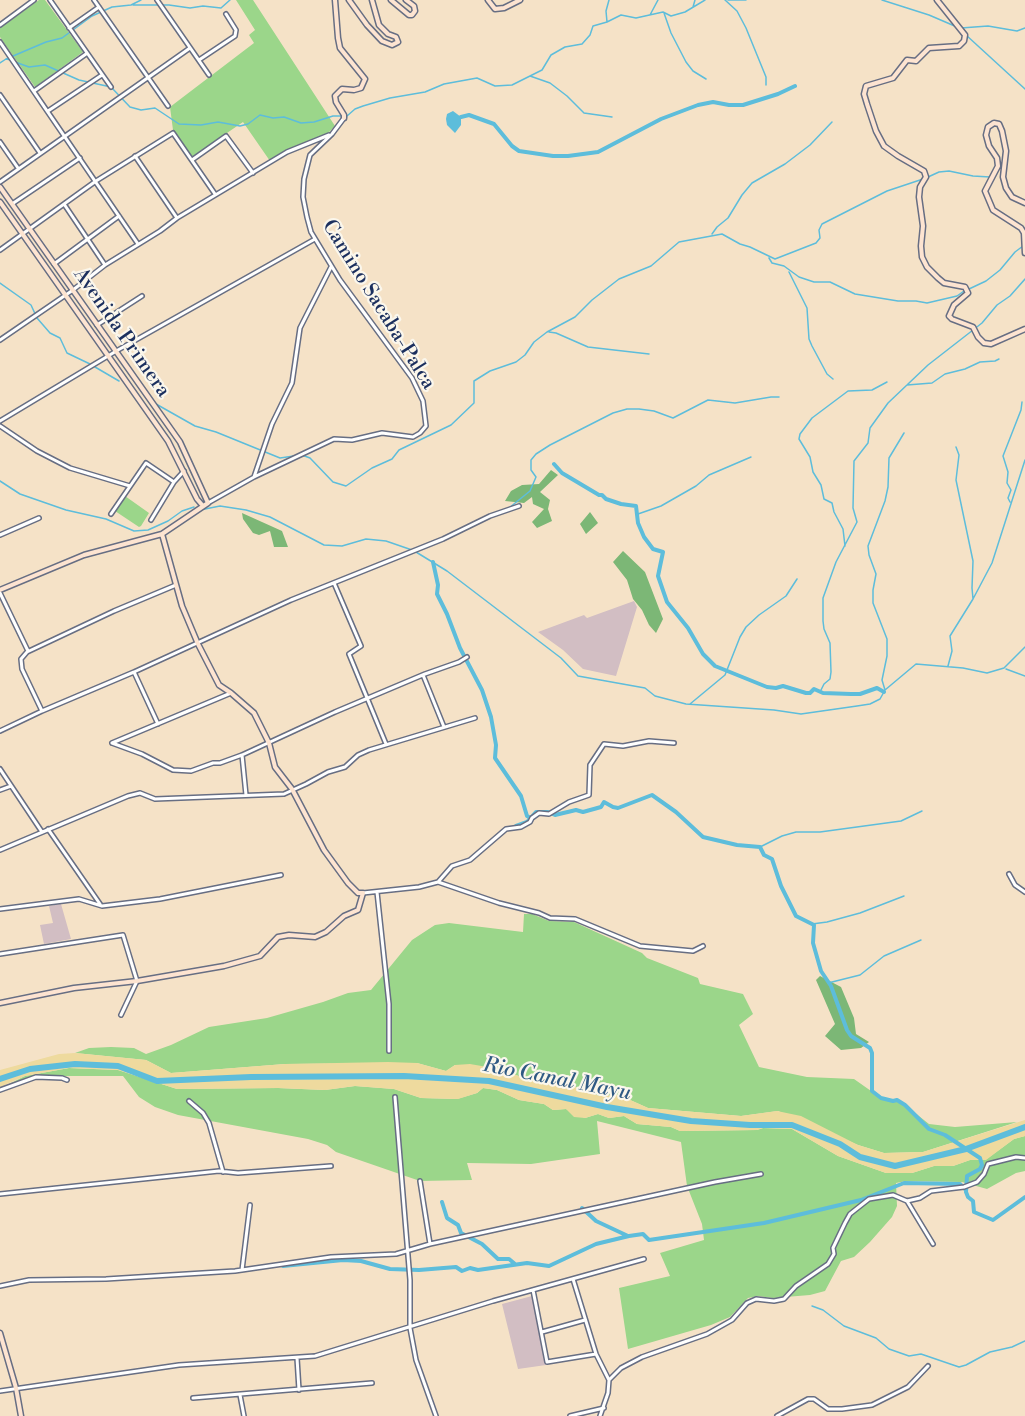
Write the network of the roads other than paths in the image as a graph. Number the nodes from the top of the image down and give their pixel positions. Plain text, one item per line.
1 (34, 0) edge
2 (50, 0) edge
3 (94, 0) edge
4 (157, 0) edge
5 (335, 0) edge
6 (349, 0) edge
7 (372, 0) edge
8 (391, 0) edge
9 (406, 0) edge
10 (488, 0) edge
11 (520, 0) edge
12 (937, 0) edge
13 (99, 7) junction
14 (226, 14) dead end
15 (0, 25) edge
16 (69, 28) junction
17 (0, 42) edge
18 (190, 48) junction
19 (86, 53) junction
20 (199, 60) junction
21 (102, 75) junction
22 (209, 75) dead end
23 (148, 79) junction
24 (111, 87) dead end
25 (34, 91) junction
26 (0, 95) edge
27 (168, 106) dead end
28 (48, 111) junction
29 (344, 117) joint
30 (332, 134) junction
31 (64, 136) junction
32 (0, 142) edge
33 (40, 153) junction
34 (135, 156) junction
35 (80, 158) junction
36 (192, 160) junction
37 (18, 169) junction
38 (253, 173) junction
39 (96, 181) junction
40 (0, 182) edge
41 (0, 187) edge
42 (216, 194) junction
43 (0, 202) edge
44 (1025, 203) edge
45 (12, 204) junction
46 (64, 204) junction
47 (119, 216) junction
48 (177, 218) junction
49 (30, 230) junction
50 (23, 235) junction
51 (316, 239) junction
52 (89, 240) junction
53 (138, 244) junction
54 (0, 250) edge
55 (1025, 253) edge
56 (54, 264) junction
57 (105, 265) junction
58 (331, 266) junction
59 (73, 290) junction
60 (65, 296) junction
61 (142, 296) dead end
62 (97, 325) junction
63 (1025, 328) edge
64 (0, 340) edge
65 (115, 352) junction
66 (108, 356) junction
67 (0, 421) edge
68 (0, 426) edge
69 (183, 471) junction
70 (254, 477) junction
71 (174, 482) junction
72 (130, 486) junction
73 (206, 505) junction
74 (519, 506) dead end
75 (111, 514) dead end
76 (39, 518) dead end
77 (151, 520) dead end
78 (162, 534) junction
79 (0, 535) edge
80 (334, 583) junction
81 (176, 585) junction
82 (0, 592) edge
83 (198, 644) junction
84 (28, 651) junction
85 (467, 657) dead end
86 (134, 672) junction
87 (423, 675) junction
88 (231, 693) junction
89 (368, 699) junction
90 (42, 711) junction
91 (475, 718) dead end
92 (158, 724) junction
93 (444, 727) junction
94 (0, 731) edge
95 (674, 742) dead end
96 (269, 743) junction
97 (386, 744) junction
98 (242, 755) junction
99 (0, 769) edge
100 (10, 786) junction
101 (292, 789) junction
102 (0, 790) edge
103 (246, 795) junction
104 (48, 829) junction
105 (42, 832) junction
106 (0, 850) edge
107 (1009, 874) dead end
108 (281, 875) dead end
109 (438, 882) junction
110 (377, 892) junction
111 (1025, 892) edge
112 (363, 893) junction
113 (101, 906) junction
114 (0, 909) edge
115 (703, 946) dead end
116 (0, 954) edge
117 (137, 981) junction
118 (0, 1003) edge
119 (121, 1015) dead end
120 (389, 1051) dead end
121 (67, 1080) dead end
122 (0, 1090) edge
123 (396, 1097) dead end
124 (189, 1101) dead end
125 (1025, 1158) edge
126 (331, 1166) dead end
127 (223, 1172) junction
128 (760, 1174) dead end
129 (420, 1181) dead end
130 (0, 1194) edge
131 (908, 1201) junction
132 (250, 1205) dead end
133 (430, 1244) junction
134 (933, 1244) dead end
135 (408, 1251) junction
136 (644, 1259) dead end
137 (242, 1270) junction
138 (573, 1279) junction
139 (0, 1286) edge
140 (533, 1290) junction
141 (585, 1320) junction
142 (410, 1328) junction
143 (542, 1332) junction
144 (0, 1333) edge
145 (596, 1354) junction
146 (297, 1358) junction
147 (928, 1366) dead end
148 (609, 1380) junction
149 (372, 1383) dead end
150 (16, 1388) junction
151 (299, 1390) junction
152 (0, 1391) edge
153 (240, 1395) junction
154 (193, 1398) dead end
155 (604, 1408) junction
156 (21, 1416) edge
157 (244, 1416) edge
158 (436, 1416) edge
159 (570, 1416) edge
160 (600, 1416) edge
161 (777, 1416) edge

1 - 15 street
2 - 16 street
3 - 13 street
4 - 18 street
5 - 29 street, Camino Sacaba-Palca
6 - 7 street
8 - 9 street
10 - 11 street
12 - 63 street
13 - 16 street
13 - 23 street
14 - 20 street
16 - 19 street
17 - 25 street
18 - 20 street
18 - 23 street
19 - 21 street
19 - 25 street
20 - 22 street
21 - 24 street
21 - 28 street
23 - 27 street
23 - 31 street
25 - 28 street
26 - 33 street
28 - 31 street
29 - 30 street, Camino Sacaba-Palca
30 - 38 street
30 - 51 street, Camino Sacaba-Palca
31 - 33 street
31 - 35 street
32 - 37 street
33 - 37 street
34 - 36 street
34 - 39 street
34 - 48 street
35 - 39 street
35 - 45 street
36 - 38 street
36 - 42 street
37 - 40 street
38 - 42 street
39 - 46 street
39 - 47 street
41 - 45 street, Avenida Primera
42 - 48 street
43 - 50 street, Avenida Primera
44 - 55 street
45 - 49 street, Avenida Primera
46 - 49 street
46 - 52 street
47 - 52 street
47 - 53 street
48 - 53 street
49 - 50 street
49 - 56 street, Avenida Primera
50 - 54 street
50 - 60 street, Avenida Primera
51 - 58 street, Camino Sacaba-Palca
51 - 65 street
52 - 56 street
52 - 57 street
53 - 57 street
56 - 59 street, Avenida Primera
57 - 59 street
58 - 70 street
58 - 70 street, Camino Sacaba-Palca
59 - 60 street
59 - 62 street, Avenida Primera
60 - 64 street
60 - 66 street, Avenida Primera
61 - 62 street
62 - 65 street, Avenida Primera
65 - 66 street
65 - 73 street, Avenida Primera
66 - 67 street
66 - 69 street, Avenida Primera
68 - 72 street
69 - 71 street
69 - 73 street, Avenida Primera
70 - 73 street, Camino Sacaba-Palca
71 - 72 street
71 - 77 street
72 - 75 street
73 - 78 street, Camino Sacaba-Palca
74 - 80 street
76 - 79 street
78 - 81 street
78 - 82 street, Camino Sacaba-Palca
80 - 83 street
80 - 89 street
81 - 83 street
81 - 84 street
82 - 84 street
83 - 86 street
83 - 88 street
84 - 90 street
85 - 87 street
86 - 90 street
86 - 92 street
87 - 89 street
87 - 93 street
88 - 92 street
88 - 96 street
89 - 96 street
89 - 97 street
90 - 94 street
91 - 93 street
92 - 98 street
93 - 97 street
95 - 109 street
96 - 98 street
96 - 101 street
97 - 101 street
98 - 103 street
99 - 100 street
100 - 102 street
100 - 105 street
101 - 103 street
101 - 112 street
103 - 104 street
104 - 105 street
104 - 113 street
105 - 106 street
107 - 111 street
108 - 113 street
109 - 110 street
109 - 115 street
110 - 112 street
110 - 120 street
112 - 117 street
113 - 114 street
116 - 117 street
117 - 118 street
117 - 119 street
121 - 122 street
123 - 135 street
124 - 127 street
125 - 131 street
126 - 127 street
127 - 130 street
128 - 133 street
129 - 133 street
131 - 134 street
131 - 148 street
132 - 137 street
133 - 135 street
135 - 137 street
135 - 142 street
136 - 138 street
137 - 139 street
138 - 140 street
138 - 141 street
140 - 142 street
140 - 143 street
141 - 143 street
141 - 145 street
142 - 146 street
142 - 158 street
143 - 145 street
144 - 150 street
145 - 148 street
146 - 150 street
146 - 151 street
147 - 161 street
148 - 155 street
149 - 151 street
150 - 152 street
150 - 156 street
151 - 153 street
153 - 154 street
153 - 157 street
155 - 159 street
155 - 160 street

